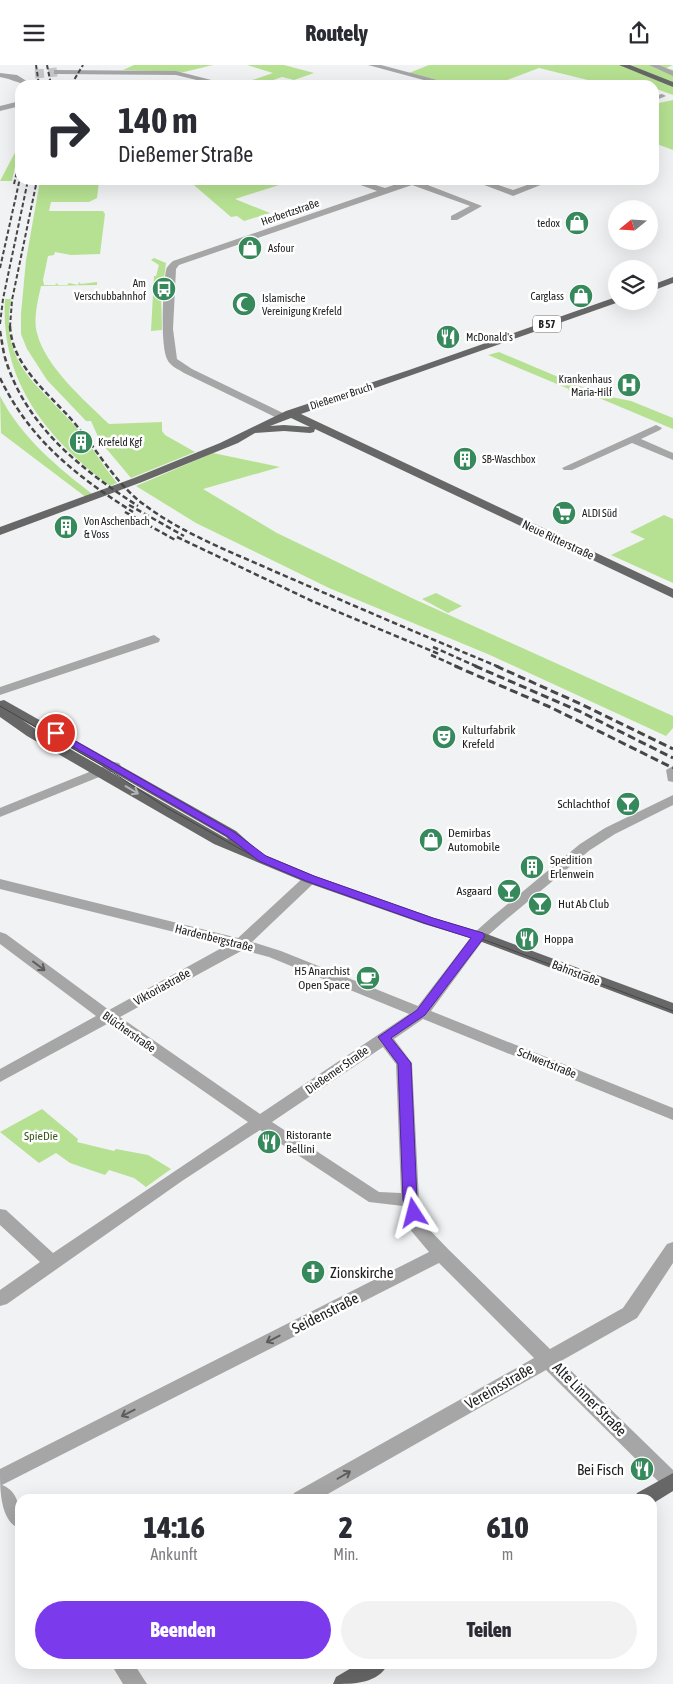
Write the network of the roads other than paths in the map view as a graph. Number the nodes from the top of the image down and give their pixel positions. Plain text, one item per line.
1 (372, 65) edge
2 (622, 65) edge
3 (635, 65) edge
4 (653, 65) edge
5 (67, 68) edge
6 (119, 71) junction
7 (56, 72) tunnel mouth
8 (100, 72) junction
9 (27, 74) tunnel mouth
10 (673, 74) edge
11 (0, 75) edge
12 (14, 77) junction
13 (426, 79) junction
14 (20, 80) tunnel mouth
15 (102, 80) edge
16 (106, 80) edge
17 (206, 80) edge
18 (423, 80) edge
19 (430, 80) edge
20 (673, 80) edge
21 (673, 85) edge
22 (15, 104) edge
23 (0, 109) edge
24 (367, 185) edge
25 (403, 185) edge
26 (424, 185) edge
27 (490, 185) edge
28 (535, 185) edge
29 (386, 191) junction
30 (454, 218) dead end
31 (673, 280) edge
32 (658, 286) edge
33 (608, 303) edge
34 (289, 416) junction
35 (656, 428) dead end
36 (310, 430) junction
37 (259, 431) junction
38 (632, 439) junction
39 (225, 444) junction
40 (673, 457) edge
41 (568, 468) dead end
42 (443, 487) junction
43 (0, 531) edge
44 (673, 594) edge
45 (154, 639) dead end
46 (0, 691) edge
47 (0, 702) edge
48 (0, 711) edge
49 (114, 766) junction
50 (673, 770) edge
51 (100, 772) junction
52 (673, 778) edge
53 (673, 799) edge
54 (0, 813) edge
55 (262, 859) junction
56 (310, 879) junction
57 (0, 885) edge
58 (479, 936) junction
59 (0, 937) edge
60 (240, 944) junction
61 (673, 1009) edge
62 (421, 1013) junction
63 (108, 1017) junction
64 (384, 1037) junction
65 (0, 1076) edge
66 (673, 1113) edge
67 (260, 1122) junction
68 (410, 1200) junction
69 (0, 1215) edge
70 (673, 1249) edge
71 (442, 1254) junction
72 (51, 1262) junction
73 (0, 1299) edge
74 (548, 1358) junction
75 (0, 1478) edge
76 (673, 1482) edge
77 (0, 1493) edge
78 (311, 1494) edge
79 (653, 1494) edge
80 (15, 1514) edge
81 (126, 1669) edge
82 (369, 1669) edge
83 (136, 1684) edge
84 (344, 1684) edge

1 - 13 street
2 - 21 main road
3 - 20 main road
4 - 10 street
5 - 7 street
5 - 8 street
6 - 8 street
6 - 16 street
6 - 17 street
8 - 15 street
9 - 12 street
11 - 12 street
12 - 14 street
13 - 18 street
13 - 19 street
22 - 23 street
24 - 29 street
25 - 29 street, Herbertzstraße
26 - 30 street, Herbertzstraße
27 - 28 street
29 - 34 street, Herbertzstraße
31 - 32 main road
33 - 34 main road, Dießemer Bruch / B 57
34 - 36 main road, Neue Ritterstraße
34 - 37 main road, Dießemer Bruch / B 57
34 - 39 main road, Dießemer Bruch
34 - 42 main road, Neue Ritterstraße
35 - 38 street
36 - 37 main road
36 - 42 main road, Neue Ritterstraße
37 - 39 main road, Dießemer Bruch / B 57
38 - 40 street
38 - 41 street
39 - 43 main road, Dießemer Bruch / B 57
42 - 44 main road, Neue Ritterstraße
45 - 46 street
47 - 49 main road
48 - 51 main road, Bahnstraße
49 - 51 street
49 - 55 main road
50 - 52 street
51 - 54 street
51 -> 55 main road, Bahnstraße
53 - 58 street, Dießemer Straße
55 - 56 main road, Bahnstraße
56 - 58 main road, Bahnstraße
56 - 60 street, Viktoriastraße
57 - 60 street, Hardenbergstraße
58 - 61 main road, Bahnstraße
58 - 62 street, Dießemer Straße
59 -> 63 street, Blücherstraße
60 - 62 street, Hardenbergstraße
60 - 63 street, Viktoriastraße
62 - 64 street, Dießemer Straße
62 - 66 street, Schwertstraße
63 - 65 street, Viktoriastraße
63 - 67 street, Blücherstraße
64 - 67 street, Dießemer Straße
64 - 68 street
67 - 68 street
67 - 72 street, Dießemer Straße
68 - 71 street
69 - 72 street
70 - 74 street, Vereinsstraße
71 - 74 street, Alte Linner Straße
71 -> 75 street, Seidenstraße
72 - 73 street, Dießemer Straße
74 - 76 street, Alte Linner Straße
78 -> 74 street, Vereinsstraße
76 - 79 main road
77 - 80 street
81 - 83 street
82 - 84 main road

